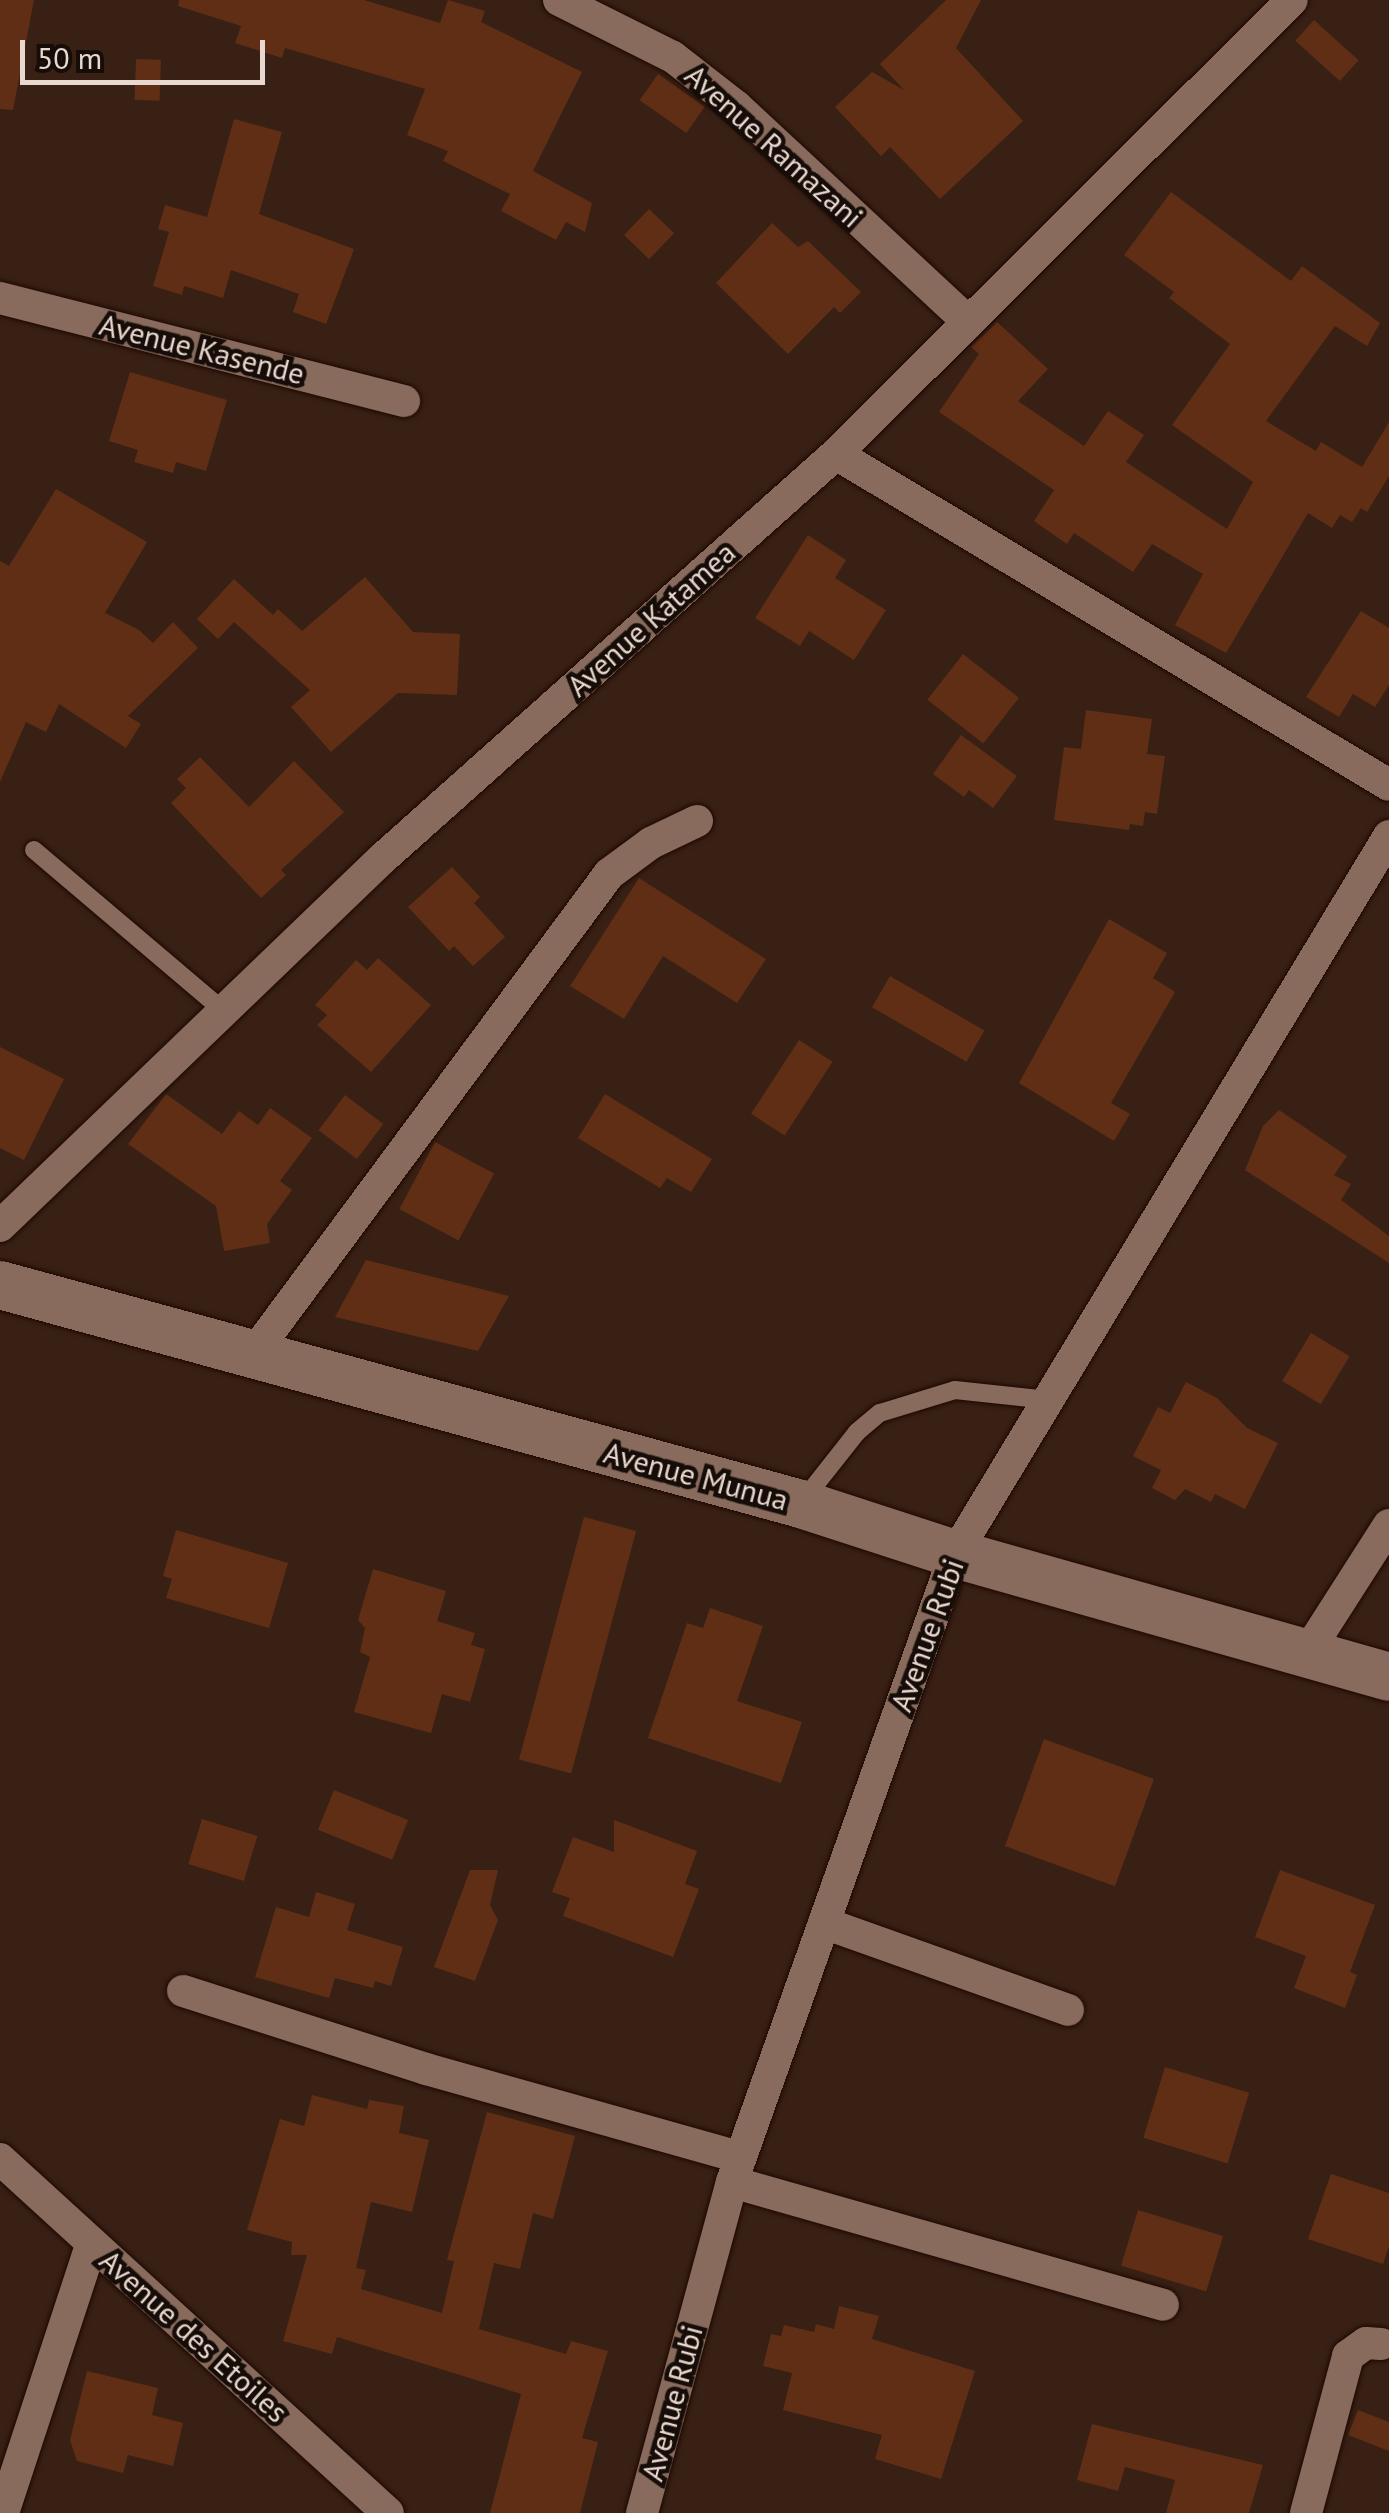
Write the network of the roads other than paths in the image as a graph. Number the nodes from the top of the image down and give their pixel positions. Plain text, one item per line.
1 (559, 0) edge
2 (1292, 0) edge
3 (0, 298) edge
4 (968, 322) junction
5 (404, 401) dead end
6 (836, 454) junction
7 (1389, 785) edge
8 (697, 820) dead end
9 (1389, 836) edge
10 (34, 850) dead end
11 (224, 1011) junction
12 (0, 1226) edge
13 (0, 1286) edge
14 (252, 1357) junction
15 (1048, 1400) junction
16 (801, 1504) junction
17 (1389, 1525) edge
18 (955, 1554) junction
19 (1307, 1653) junction
20 (1389, 1678) edge
21 (824, 1923) junction
22 (183, 1991) dead end
23 (1068, 2010) dead end
24 (0, 2159) edge
25 (736, 2170) junction
26 (92, 2243) junction
27 (1163, 2305) dead end
28 (1381, 2344) dead end
29 (4, 2513) edge
30 (388, 2513) edge
31 (642, 2513) edge
32 (1306, 2513) edge

1 - 4 street, Avenue Ramazani
2 - 4 street, Avenue Katamea
3 - 5 street, Avenue Kasende
4 - 6 street, Avenue Katamea
6 - 7 street
6 - 11 street, Avenue Katamea
8 - 14 street
9 - 15 street, Avenue Rubi
10 - 11 lane
11 - 12 street, Avenue Katamea
13 - 14 main road, Avenue Munua
14 - 16 main road, Avenue Munua
15 - 16 lane
15 - 18 street, Avenue Rubi
16 - 18 main road, Avenue Munua
17 - 19 street
18 - 19 main road, Avenue Munua
18 - 21 street, Avenue Rubi
19 - 20 main road, Avenue Munua
21 - 23 street
21 - 25 street, Avenue Rubi
22 - 25 street
24 - 26 street, Avenue des Etoiles
25 - 27 street
25 - 31 street, Avenue Rubi
26 - 29 street
26 - 30 street, Avenue des Etoiles
28 - 32 street

